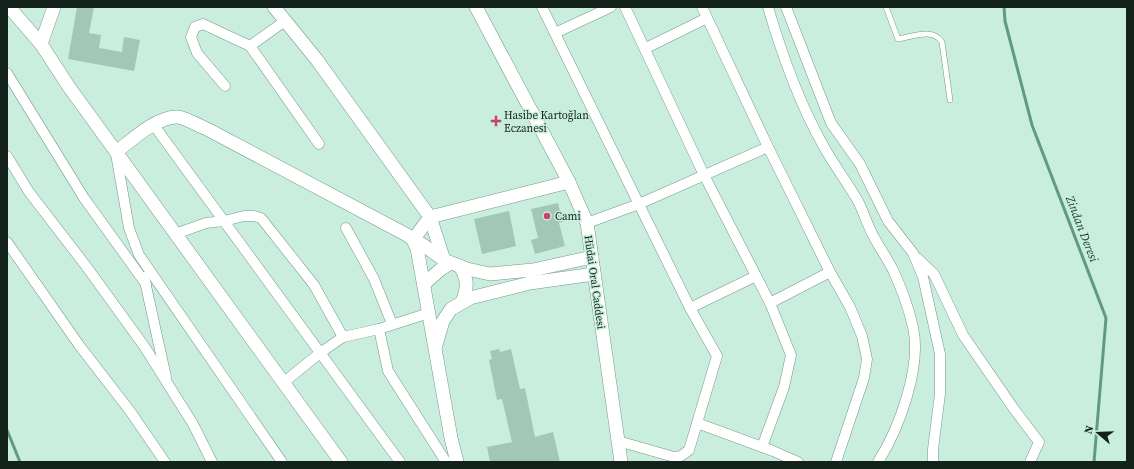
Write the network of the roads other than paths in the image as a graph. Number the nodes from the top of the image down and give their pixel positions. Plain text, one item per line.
1 (8, 7) edge
2 (54, 7) edge
3 (274, 7) edge
4 (476, 7) edge
5 (542, 7) edge
6 (612, 7) edge
7 (625, 7) edge
8 (702, 7) edge
9 (768, 7) edge
10 (786, 7) edge
11 (886, 7) edge
12 (707, 18) junction
13 (285, 21) junction
14 (555, 33) junction
15 (42, 44) junction
16 (250, 46) junction
17 (646, 48) junction
18 (7, 73) edge
19 (225, 86) dead end
20 (950, 100) dead end
21 (153, 124) junction
22 (319, 144) dead end
23 (768, 147) junction
24 (116, 152) junction
25 (7, 156) edge
26 (704, 175) junction
27 (570, 182) junction
28 (639, 204) junction
29 (430, 217) junction
30 (224, 221) junction
31 (587, 223) junction
32 (346, 228) dead end
33 (175, 234) junction
34 (413, 240) junction
35 (7, 242) edge
36 (913, 253) junction
37 (139, 255) junction
38 (592, 257) junction
39 (451, 263) junction
40 (830, 272) junction
41 (594, 274) junction
42 (756, 276) junction
43 (146, 284) junction
44 (424, 284) junction
45 (770, 303) junction
46 (457, 306) junction
47 (690, 308) junction
48 (428, 313) junction
49 (392, 324) junction
50 (379, 329) junction
51 (343, 337) junction
52 (435, 348) junction
53 (320, 353) junction
54 (283, 383) junction
55 (168, 385) junction
56 (697, 423) junction
57 (618, 441) junction
58 (762, 447) junction
59 (165, 462) edge
60 (212, 462) edge
61 (282, 462) edge
62 (341, 462) edge
63 (400, 462) edge
64 (446, 462) edge
65 (457, 462) edge
66 (621, 462) edge
67 (798, 462) edge
68 (836, 462) edge
69 (878, 462) edge
70 (933, 462) edge
71 (1030, 462) edge

1 - 15 street
2 - 15 street
3 - 13 street
4 - 27 street, Hüdai Oral Caddesi
5 - 14 street
6 - 14 street
7 - 17 street
8 - 12 street
9 - 69 street
10 - 36 street
11 - 20 lane
12 - 17 street
12 - 23 street
13 - 16 street
13 - 29 street
14 - 28 street
15 - 24 street
16 - 19 street
16 - 22 street
17 - 26 street
18 - 43 street
21 - 24 street
21 - 30 street
21 - 34 street
23 - 26 street
23 - 40 street
24 - 33 street
24 - 37 street
25 - 55 street
26 - 28 street
26 - 42 street
27 - 29 street
27 - 31 street, Hüdai Oral Caddesi
28 - 31 street
28 - 47 street
29 - 34 street
29 - 39 street
30 - 33 street
30 - 51 street
30 - 53 street
31 - 38 street, Hüdai Oral Caddesi
32 - 49 street
33 - 54 street
34 - 39 street
34 - 44 street
35 - 59 street
36 - 70 street
36 - 71 street
37 - 43 street
37 - 61 street
38 - 39 street
38 - 41 street, Hüdai Oral Caddesi
39 - 44 street
39 - 46 street
40 - 45 street
40 - 68 street
41 - 46 street
41 - 57 street, Hüdai Oral Caddesi
42 - 45 street
42 - 47 street
43 - 55 street
44 - 48 street
45 - 58 street
46 - 48 street
46 - 52 street
47 - 56 street
48 - 49 street
48 - 52 street
49 - 50 street
50 - 51 street
50 - 64 street
51 - 53 street
52 - 65 street
53 - 54 street
53 - 63 street
54 - 62 street
55 - 60 street
56 - 57 street
56 - 58 street
57 - 66 street, Hüdai Oral Caddesi
58 - 67 street

